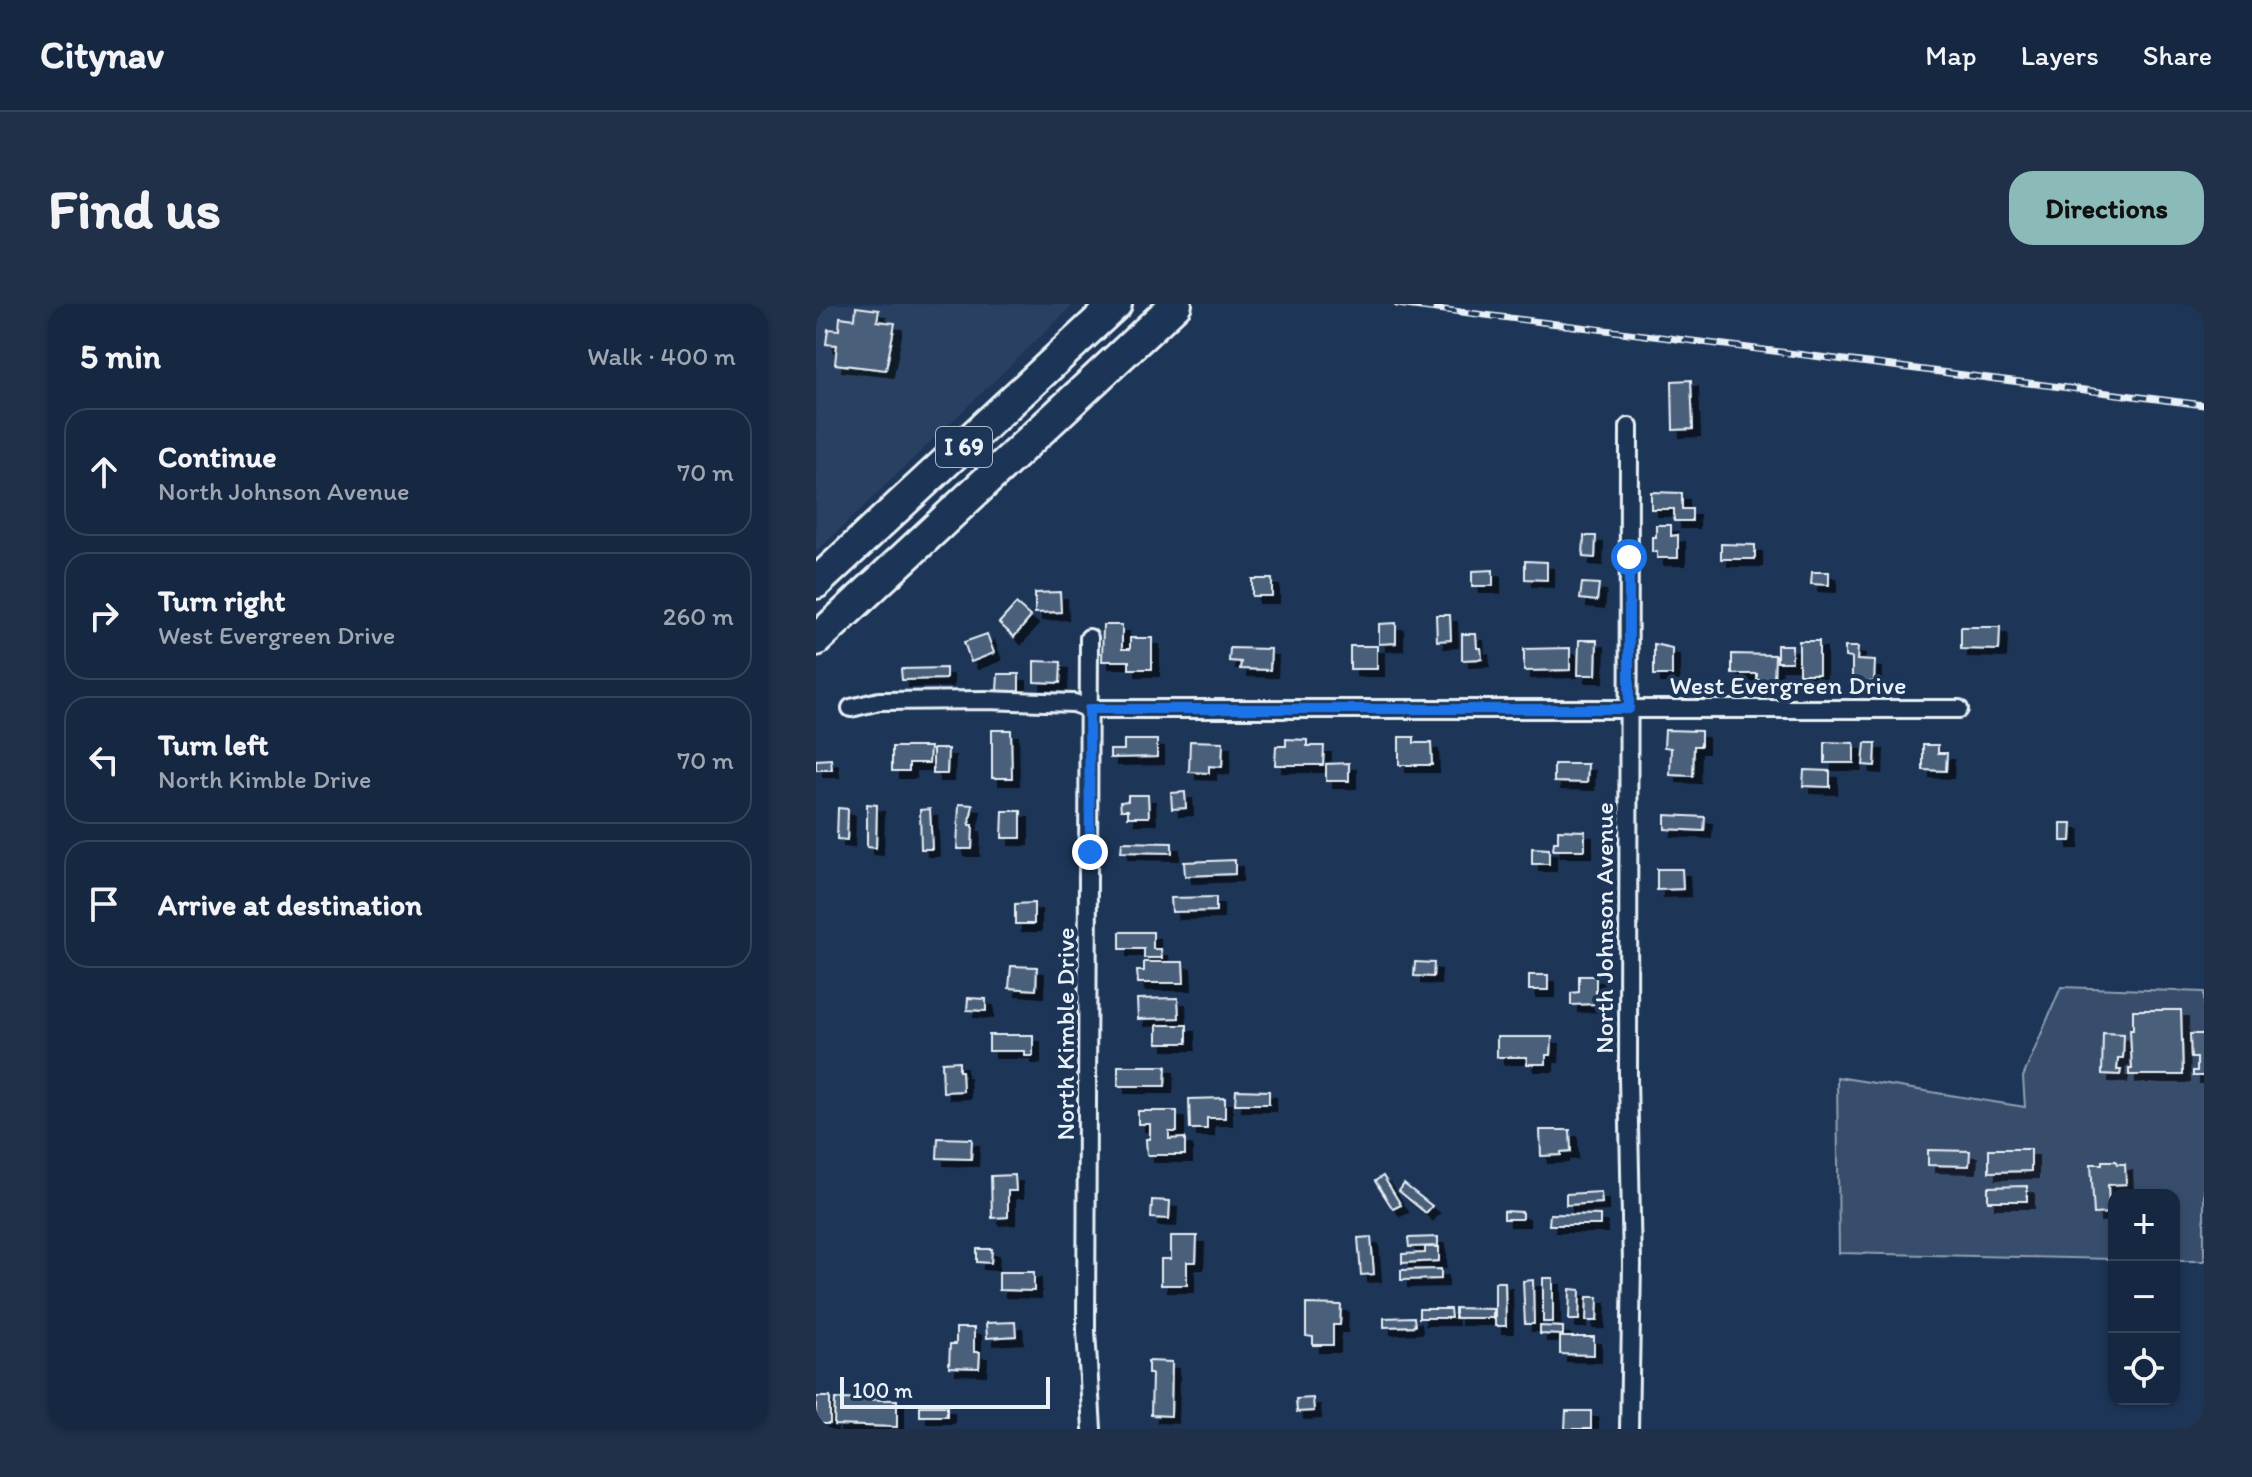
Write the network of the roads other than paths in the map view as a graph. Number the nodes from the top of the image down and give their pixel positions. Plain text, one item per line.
1 (1113, 307) edge
2 (1169, 310) edge
3 (1629, 427) dead end
4 (816, 583) edge
5 (1089, 638) dead end
6 (816, 640) edge
7 (851, 708) dead end
8 (1089, 709) junction
9 (1629, 709) junction
10 (1959, 709) dead end
11 (1092, 1429) edge
12 (1629, 1429) edge

1 - 4 highway, I 69
2 - 6 highway, I 69
3 - 9 street, North Johnson Avenue
5 - 8 street, North Kimble Drive
7 - 8 street, West Evergreen Drive
8 - 9 street, West Evergreen Drive
8 - 11 street, North Kimble Drive
9 - 10 street, West Evergreen Drive
9 - 12 street, North Johnson Avenue

